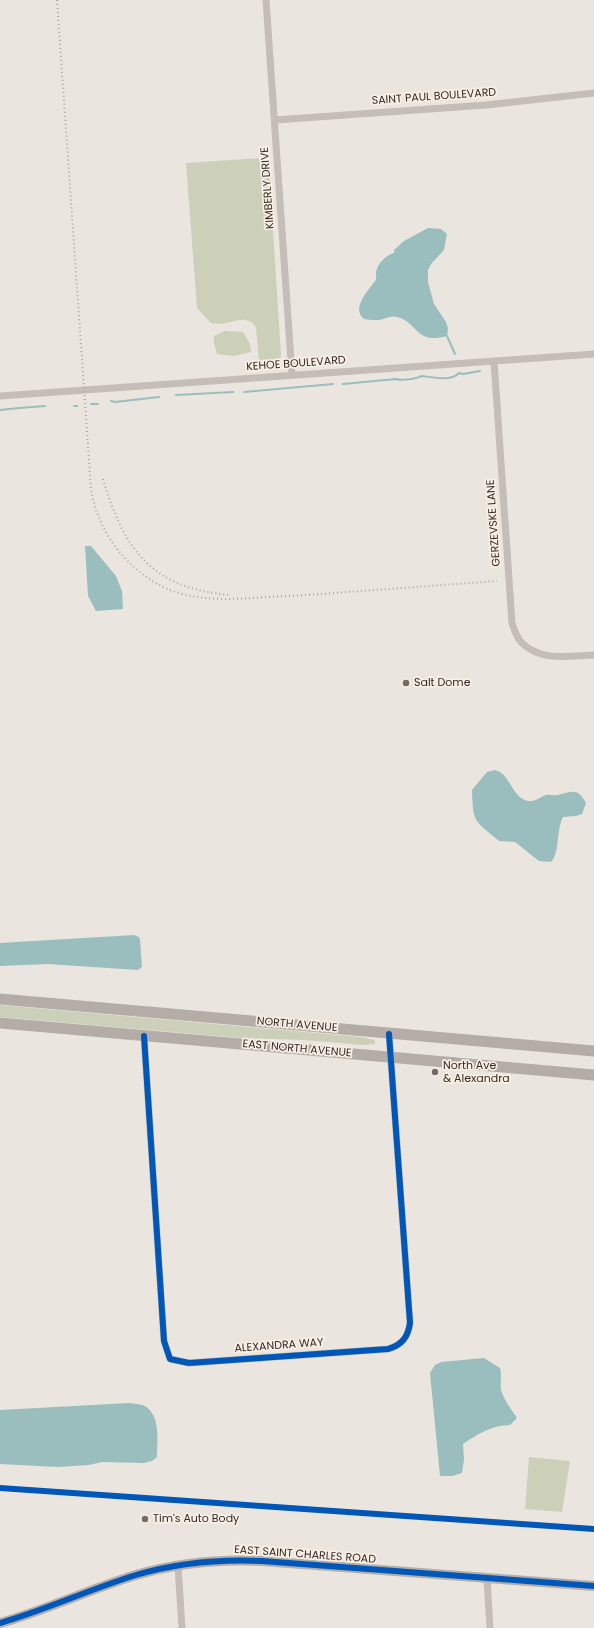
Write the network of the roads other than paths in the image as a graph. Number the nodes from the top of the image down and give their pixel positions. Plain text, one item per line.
1 (266, 0) edge
2 (594, 93) edge
3 (275, 120) junction
4 (594, 354) edge
5 (494, 361) junction
6 (292, 375) junction
7 (0, 396) edge
8 (594, 655) edge
9 (0, 999) edge
10 (0, 1023) edge
11 (389, 1034) junction
12 (144, 1036) junction
13 (594, 1051) edge
14 (390, 1058) junction
15 (594, 1075) edge
16 (178, 1566) junction
17 (487, 1578) junction
18 (594, 1586) edge
19 (0, 1623) edge
20 (182, 1628) edge
21 (490, 1628) edge

1 - 3 street, KIMBERLY DRIVE
2 - 3 street, SAINT PAUL BOULEVARD
3 - 6 street, KIMBERLY DRIVE
4 - 5 street, KEHOE BOULEVARD
5 - 6 street, KEHOE BOULEVARD
5 - 8 street, GERZEVSKE LANE
6 - 7 street, KEHOE BOULEVARD
9 - 11 main road, NORTH AVENUE
10 - 12 main road, EAST NORTH AVENUE
11 - 13 main road, NORTH AVENUE
11 - 14 street, ALEXANDRA WAY
12 - 14 main road, EAST NORTH AVENUE
12 - 14 street, ALEXANDRA WAY
14 - 15 main road, EAST NORTH AVENUE
16 - 17 street, EAST SAINT CHARLES ROAD
16 - 19 street, EAST SAINT CHARLES ROAD
16 - 20 street
17 - 18 street, EAST SAINT CHARLES ROAD
17 - 21 street

